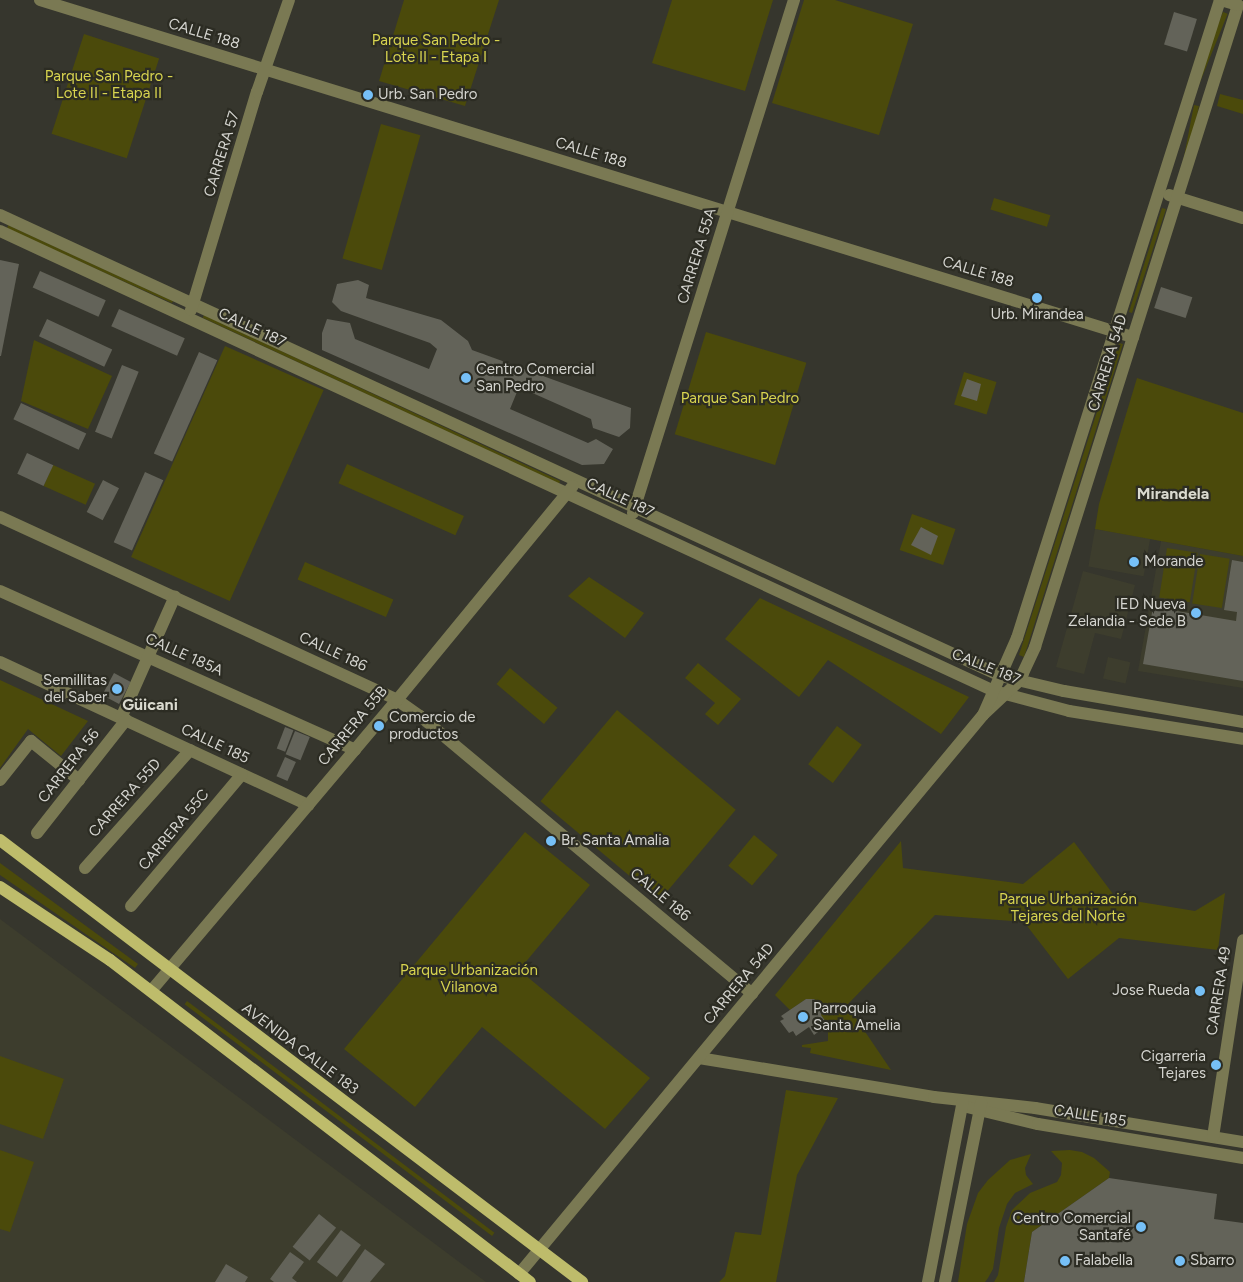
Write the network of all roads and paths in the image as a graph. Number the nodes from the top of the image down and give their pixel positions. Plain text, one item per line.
1 (40, 0) edge
2 (289, 0) edge
3 (794, 0) edge
4 (1220, 0) edge
5 (266, 70) junction
6 (1191, 90) junction
7 (1209, 96) junction
8 (1159, 192) junction
9 (1177, 198) junction
10 (727, 212) junction
11 (1243, 218) edge
12 (1, 222) edge
13 (194, 304) junction
14 (189, 318) junction
15 (1114, 331) junction
16 (1133, 337) junction
17 (578, 480) junction
18 (568, 492) junction
19 (635, 506) junction
20 (0, 517) edge
21 (630, 521) junction
22 (0, 591) edge
23 (175, 596) junction
24 (148, 657) junction
25 (0, 662) edge
26 (1001, 676) junction
27 (1019, 682) junction
28 (1000, 693) junction
29 (397, 700) junction
30 (123, 719) junction
31 (1243, 722) edge
32 (1243, 739) edge
33 (190, 750) junction
34 (355, 750) junction
35 (242, 774) junction
36 (0, 780) edge
37 (79, 780) junction
38 (308, 805) junction
39 (36, 833) dead end
40 (0, 840) edge
41 (85, 868) dead end
42 (0, 887) edge
43 (131, 906) dead end
44 (1243, 940) edge
45 (169, 969) junction
46 (151, 991) junction
47 (752, 994) junction
48 (698, 1058) junction
49 (963, 1103) junction
50 (980, 1107) junction
51 (1212, 1137) junction
52 (1243, 1142) edge
53 (1243, 1158) edge
54 (946, 1189) junction
55 (963, 1195) junction
56 (538, 1250) junction
57 (519, 1274) junction
58 (530, 1282) edge
59 (582, 1282) edge
60 (928, 1282) edge
61 (945, 1282) edge

1 - 5 street, CALLE 188
2 - 5 street, CARRERA 57
3 - 10 street, CARRERA 55A
4 - 6 street, CARRERA 54D
4 - 7 street, CARRERA 54D
5 - 10 street, CALLE 188
5 - 13 street, CARRERA 57
6 - 7 street
6 - 8 street, CARRERA 54D
7 - 9 street, CARRERA 54D
8 - 9 street
8 - 15 street, CARRERA 54D
9 - 11 street
9 - 16 street, CARRERA 54D
10 - 15 street, CALLE 188
10 - 19 street, CARRERA 55A
12 - 13 street, CALLE 187
12 - 14 street, CALLE 187
13 - 14 street, CARRERA 57
13 - 17 street, CALLE 187
14 - 18 street, CALLE 187
15 - 16 street, CALLE 188
15 - 26 street, CARRERA 54D
16 - 27 street, CARRERA 54D
17 - 18 street, CARRERA 55B
17 - 19 street, CALLE 187
18 - 21 street, CALLE 187
18 - 29 street, CARRERA 55B
19 - 21 street, CARRERA 55A
19 - 26 street, CALLE 187
20 - 23 street, CALLE 186
21 - 28 street, CALLE 187
22 - 24 street, CALLE 185A
23 - 24 street, CARRERA 56
23 - 29 street, CALLE 186
24 - 30 street, CARRERA 56
24 - 34 street, CALLE 185A
25 - 30 street, CALLE 185
26 - 27 street, CALLE 187
26 - 28 street, CARRERA 54D
27 - 28 street, CARRERA 54D
27 - 31 street, CALLE 187
28 - 32 street, CALLE 187
28 - 47 street, CARRERA 54D
29 - 34 street, CARRERA 55B
29 - 47 street, CALLE 186
30 - 33 street, CALLE 185
30 - 37 street, CARRERA 56
33 - 35 street, CALLE 185
33 - 41 street, CARRERA 55D
34 - 38 street, CARRERA 55B
35 - 38 street, CALLE 185
35 - 43 street, CARRERA 55C
36 - 37 street
37 - 39 street, CARRERA 56
38 - 45 street, CARRERA 55B
40 - 45 main road, AVENIDA CALLE 183
42 - 46 main road
44 - 51 street, CARRERA 49
45 - 46 street, CARRERA 55B
45 - 56 main road, AVENIDA CALLE 183
46 - 57 main road
47 - 48 street, CARRERA 54D
48 - 49 street, CALLE 185
48 - 56 street, CARRERA 54D
49 - 50 street, CALLE 185
49 - 54 street
50 - 51 street, CALLE 185
50 - 53 street, CALLE 185
50 - 55 street
51 - 52 street, CALLE 185
54 - 55 street
54 - 60 street
55 - 61 street
56 - 57 street, CARRERA 54D
56 - 59 main road, AVENIDA CALLE 183
57 - 58 main road

